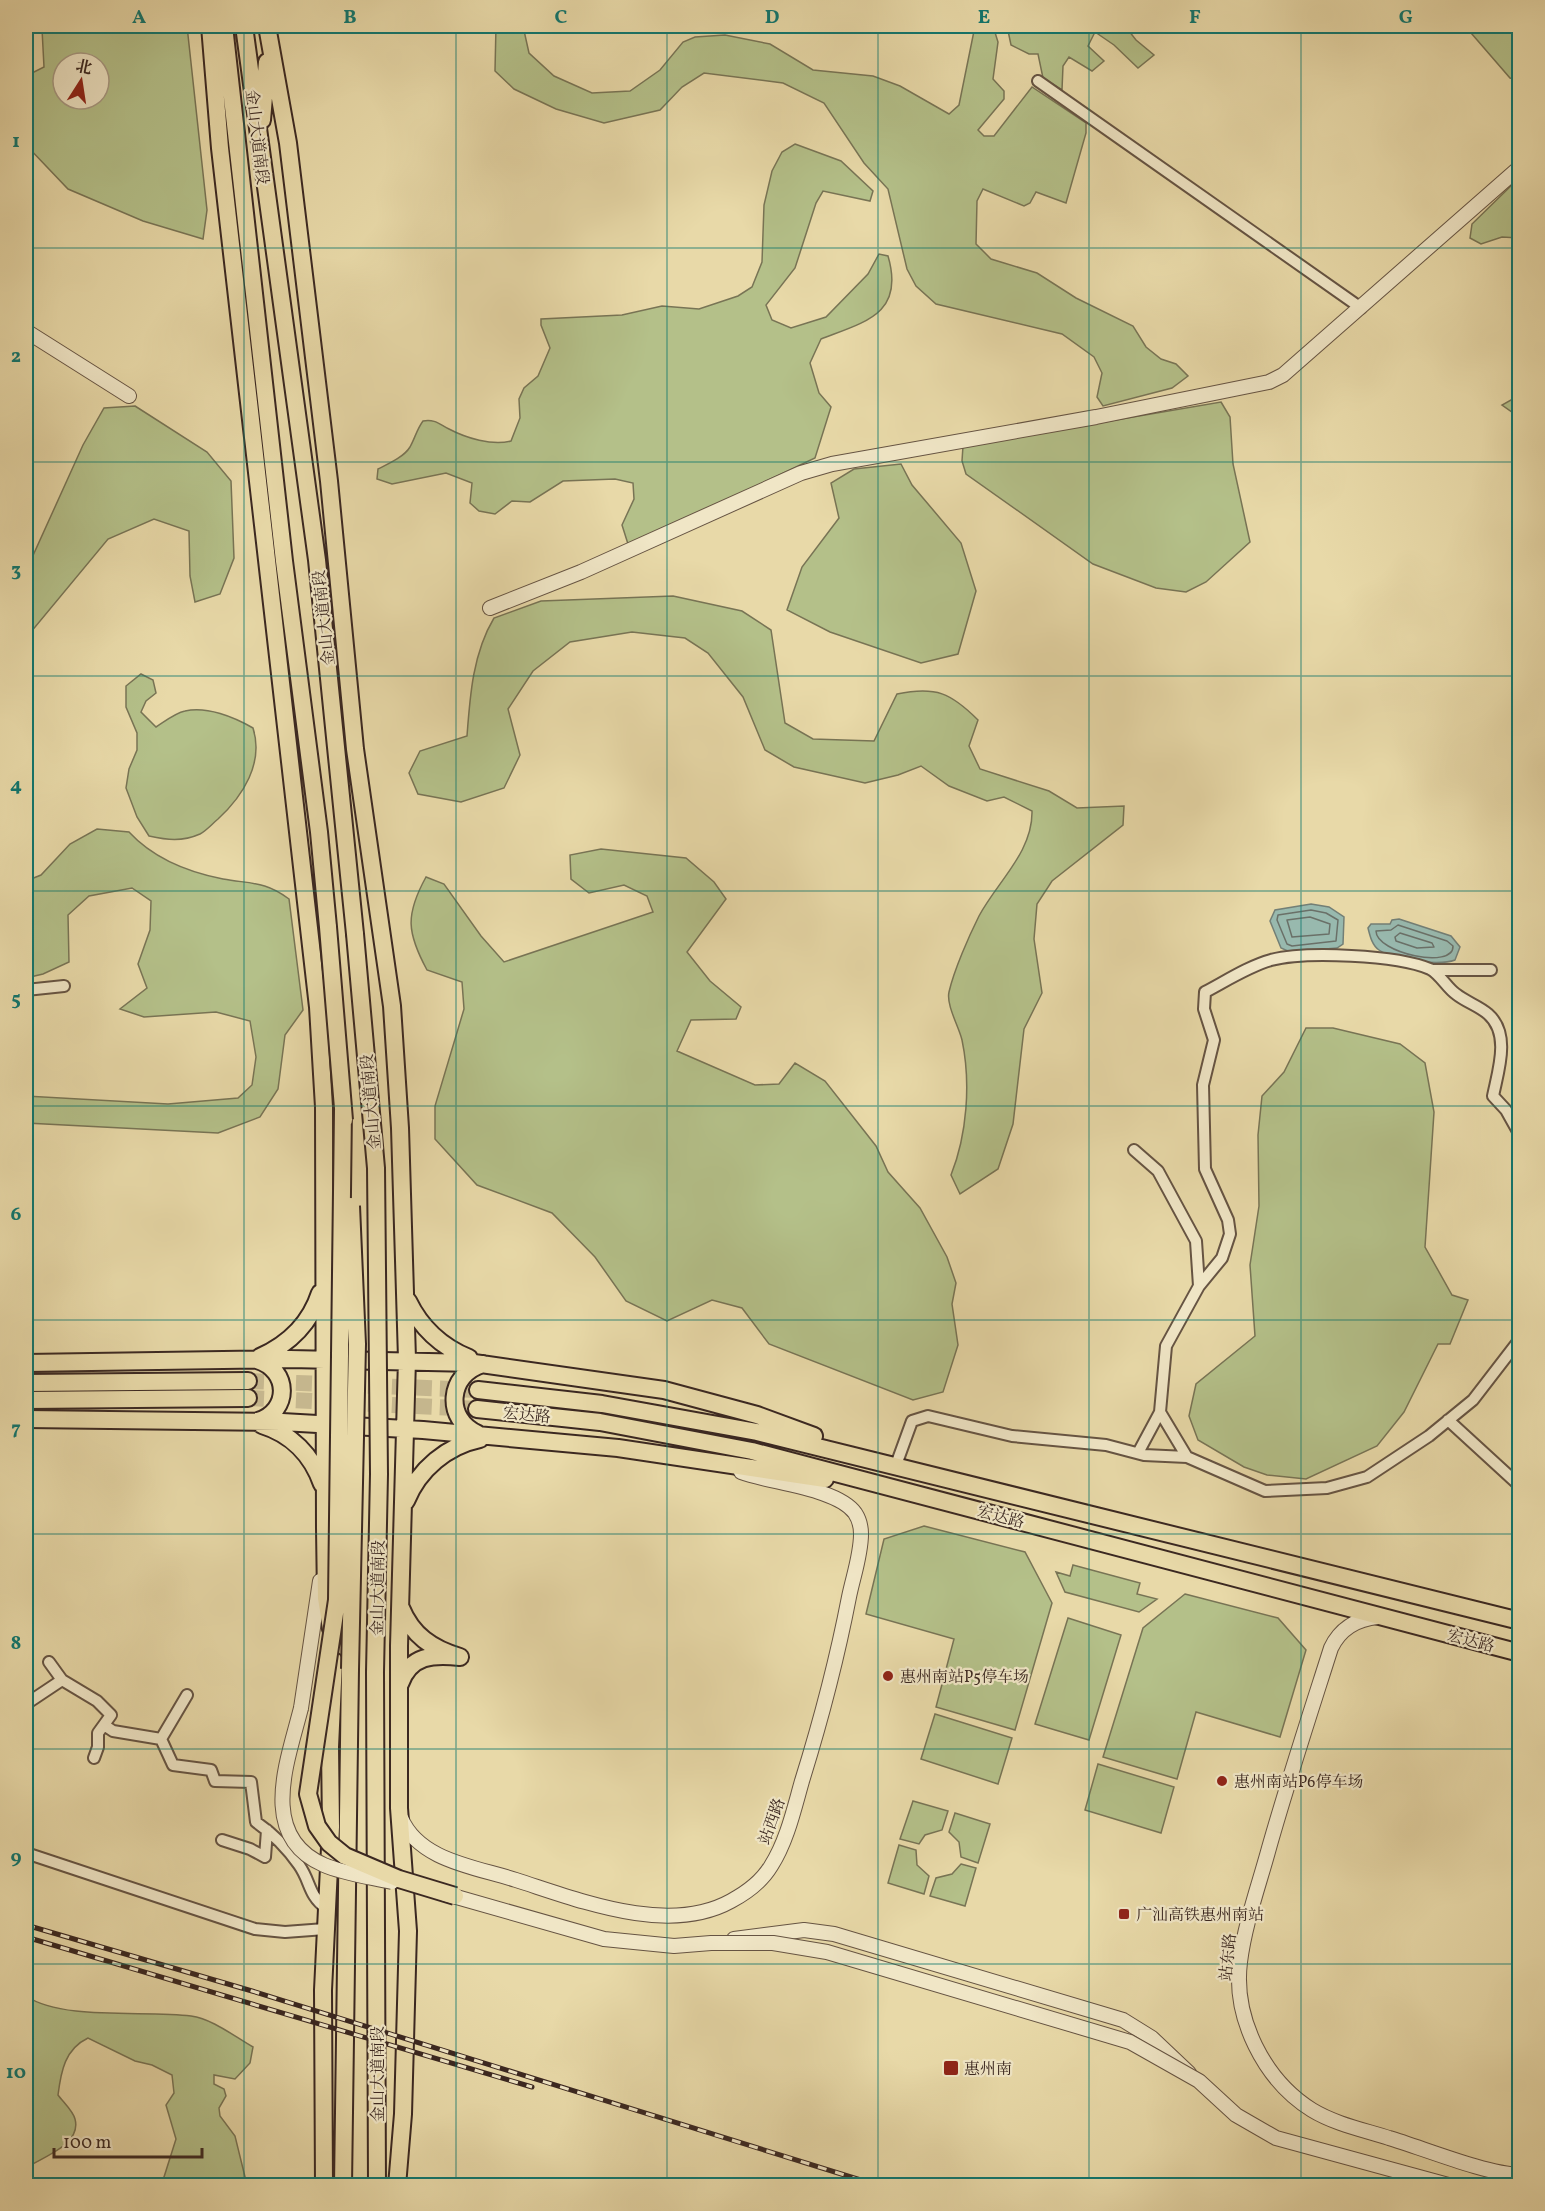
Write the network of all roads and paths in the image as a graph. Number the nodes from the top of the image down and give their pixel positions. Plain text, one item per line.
1 (224, 26) edge
2 (244, 26) edge
3 (211, 32) edge
4 (268, 32) edge
5 (1038, 81) dead end
6 (260, 154) junction
7 (237, 158) junction
8 (1520, 167) edge
9 (1361, 308) junction
10 (26, 331) edge
11 (129, 396) dead end
12 (490, 608) dead end
13 (323, 611) junction
14 (290, 613) junction
15 (289, 743) junction
16 (355, 749) junction
17 (1432, 970) junction
18 (1491, 970) dead end
19 (64, 986) dead end
20 (26, 990) edge
21 (343, 1110) junction
22 (1520, 1135) edge
23 (1134, 1149) dead end
24 (324, 1272) junction
25 (1199, 1286) junction
26 (407, 1298) junction
27 (1520, 1339) edge
28 (254, 1359) junction
29 (324, 1359) junction
30 (407, 1359) junction
31 (26, 1364) edge
32 (490, 1364) junction
33 (26, 1383) edge
34 (478, 1390) tunnel mouth
35 (26, 1400) edge
36 (477, 1409) tunnel mouth
37 (1160, 1412) junction
38 (26, 1419) edge
39 (1448, 1420) junction
40 (251, 1422) junction
41 (325, 1424) junction
42 (405, 1429) junction
43 (489, 1436) junction
44 (1138, 1453) junction
45 (1187, 1457) junction
46 (873, 1459) junction
47 (726, 1465) junction
48 (896, 1465) junction
49 (868, 1481) junction
50 (1520, 1486) edge
51 (325, 1496) junction
52 (404, 1507) junction
53 (325, 1528) junction
54 (401, 1607) junction
55 (1389, 1618) junction
56 (1520, 1621) edge
57 (1520, 1653) edge
58 (49, 1662) dead end
59 (62, 1680) junction
60 (399, 1688) junction
61 (187, 1695) dead end
62 (26, 1704) edge
63 (104, 1725) junction
64 (161, 1739) junction
65 (94, 1758) dead end
66 (399, 1808) junction
67 (267, 1830) junction
68 (222, 1840) dead end
69 (26, 1853) edge
70 (455, 1896) junction
71 (326, 1908) junction
72 (325, 1929) junction
73 (711, 1943) junction
74 (1199, 2081) junction
75 (1520, 2175) edge
76 (346, 2181) edge
77 (375, 2182) edge
78 (324, 2186) edge
79 (397, 2186) edge
80 (1452, 2186) edge

1 - 7 main road, 金山大道南段
2 - 6 main road, 金山大道南段
3 - 7 main road
3 - 15 main road
4 - 6 main road
4 - 16 main road
5 - 9 street
6 - 13 main road, 金山大道南段
7 - 14 main road, 金山大道南段
8 - 9 street
9 - 12 street
10 - 11 street
13 - 16 main road
13 - 77 main road, 金山大道南段, bridge
14 - 15 main road
14 - 21 main road, 金山大道南段, bridge
15 - 24 main road
16 - 26 main road
17 - 18 street
17 - 22 street
17 - 25 street
19 - 20 street
21 - 70 main road, bridge
21 - 76 main road, 金山大道南段, bridge
23 - 25 street
24 - 28 main road
24 - 29 main road
25 - 37 street
26 - 30 main road
26 - 32 main road
27 - 39 street
28 - 29 main road
28 - 31 main road
28 - 40 main road
29 - 30 main road
29 - 41 main road
30 - 32 main road
30 - 42 main road
32 - 43 main road
32 - 46 main road
33 - 35 main road
34 - 46 main road, 宏达路
36 - 49 main road, 宏达路
37 - 44 street
37 - 45 street
38 - 40 main road
39 - 45 street
39 - 50 street
40 - 41 main road
40 - 51 main road
41 - 42 main road
41 - 51 main road
42 - 43 main road
42 - 52 main road
43 - 47 main road
43 - 52 main road
44 - 45 street
44 - 48 street
46 - 48 main road, 宏达路
47 - 49 main road
47 - 66 street, 站西路
48 - 56 main road, 宏达路
49 - 55 main road, 宏达路
51 - 53 main road
52 - 54 main road
53 - 70 street, bridge
53 - 71 main road
54 - 60 main road
54 - 60 main road
55 - 57 main road, 宏达路
55 - 75 street, 站东路
58 - 59 street
59 - 62 street
59 - 63 street
60 - 66 main road
61 - 64 street
63 - 64 street
63 - 65 street
64 - 67 street
66 - 79 main road
67 - 68 street
67 - 71 street
69 - 72 street
70 - 73 street, bridge
71 - 72 main road
72 - 78 main road
73 - 74 street, bridge
73 - 74 street, bridge
74 - 80 street, bridge

